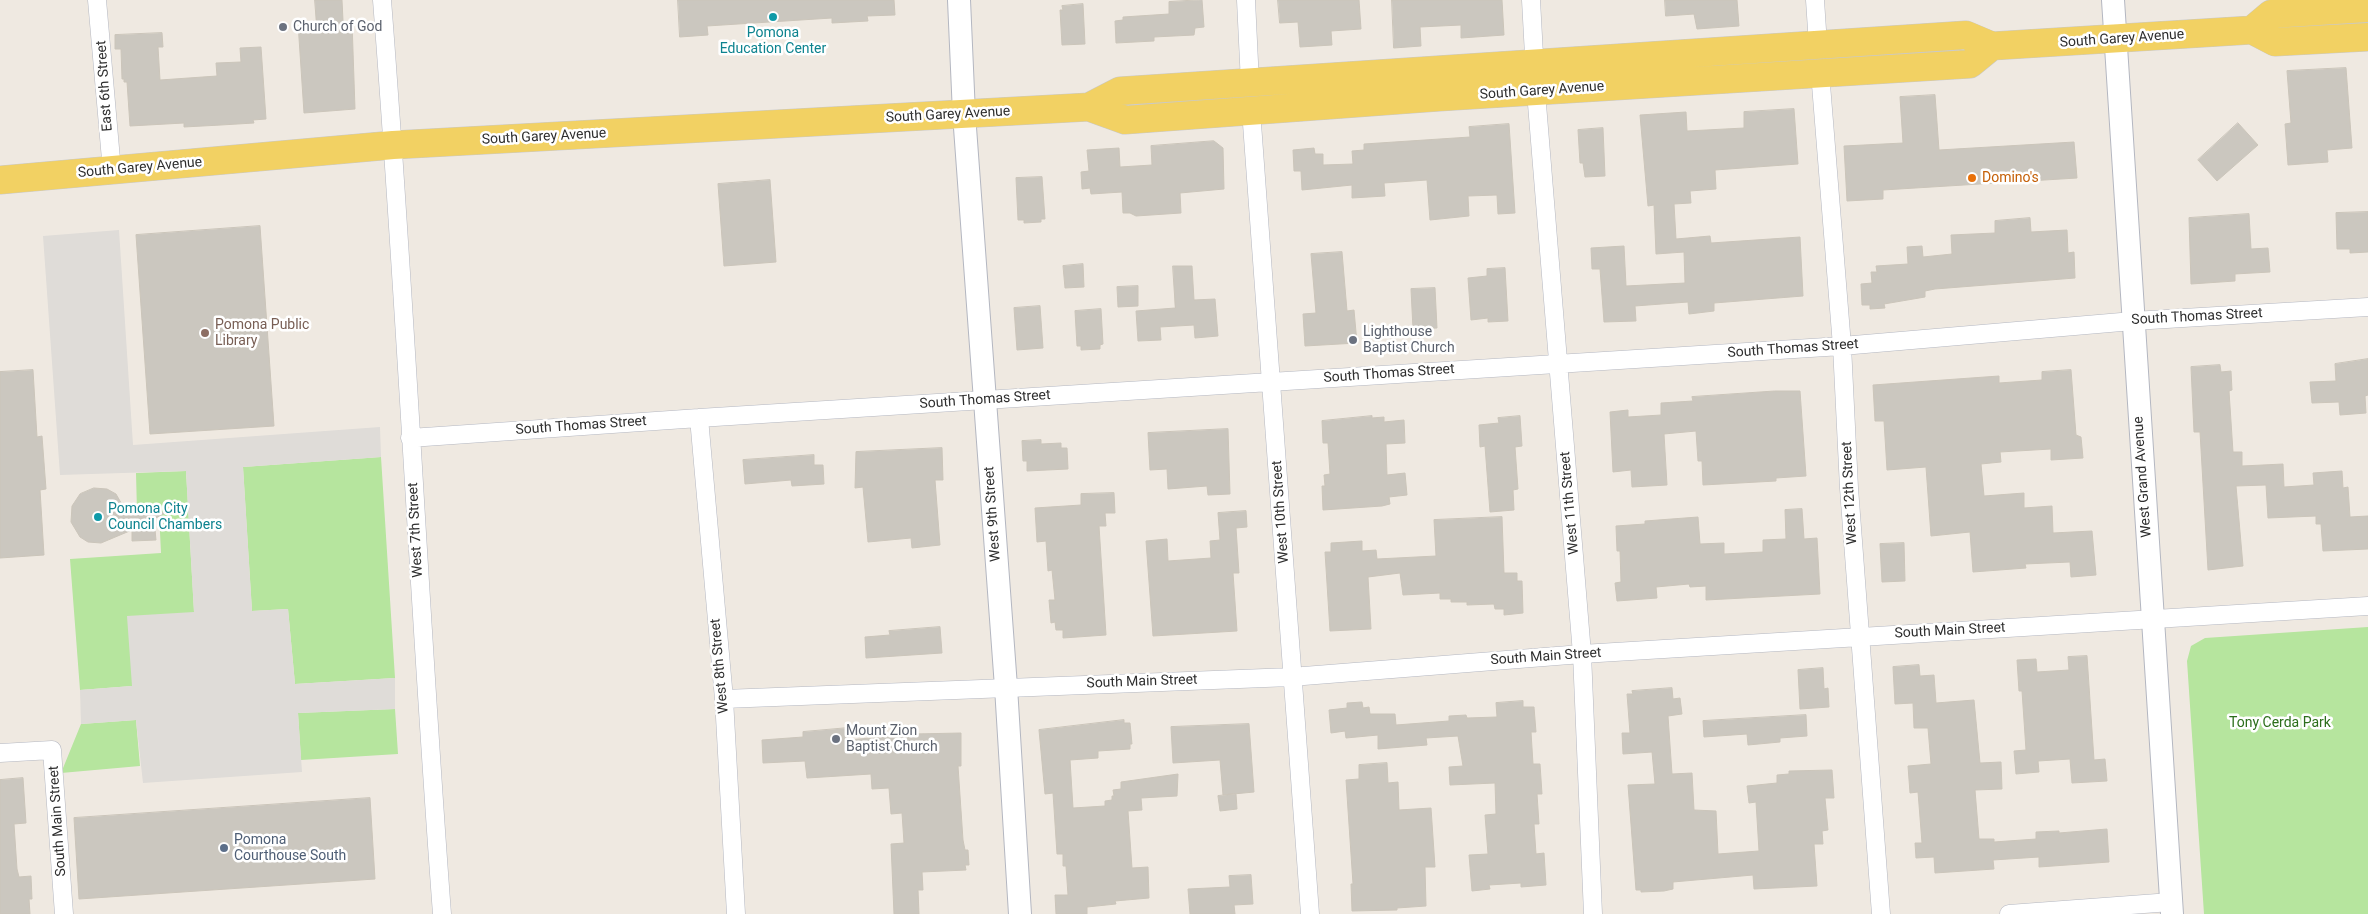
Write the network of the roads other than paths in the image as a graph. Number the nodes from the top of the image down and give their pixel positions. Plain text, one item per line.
1 (97, 0) edge
2 (382, 0) edge
3 (959, 0) edge
4 (1246, 0) edge
5 (1531, 0) edge
6 (1815, 0) edge
7 (2113, 0) edge
8 (2368, 8) edge
9 (2252, 30) junction
10 (2368, 37) edge
11 (2115, 40) junction
12 (1818, 45) junction
13 (1992, 46) junction
14 (1534, 64) junction
15 (1820, 72) junction
16 (1250, 83) junction
17 (1536, 92) junction
18 (1089, 107) junction
19 (1251, 110) junction
20 (964, 114) junction
21 (393, 145) junction
22 (112, 171) junction
23 (0, 180) edge
24 (2368, 307) edge
25 (2133, 321) junction
26 (1842, 346) junction
27 (1559, 363) junction
28 (1272, 382) junction
29 (985, 400) junction
30 (699, 418) junction
31 (410, 438) junction
32 (2368, 606) edge
33 (2153, 619) junction
34 (1859, 637) junction
35 (1582, 654) junction
36 (1291, 677) junction
37 (1006, 687) junction
38 (724, 699) junction
39 (0, 754) edge
40 (2172, 908) edge
41 (64, 914) edge
42 (442, 914) edge
43 (736, 914) edge
44 (1020, 914) edge
45 (1310, 914) edge
46 (1593, 914) edge
47 (1881, 914) edge
48 (2009, 914) edge

1 - 22 street, East 6th Street
2 - 21 street, West 7th Street
3 - 20 street, West 9th Street
4 - 16 street
5 - 14 street, West 11th Street
6 - 12 street
7 - 11 street, West Grand Avenue
8 - 9 main road
9 - 10 main road
9 - 11 main road, South Garey Avenue
11 - 13 main road, South Garey Avenue
11 - 25 street, West Grand Avenue
12 - 13 main road, South Garey Avenue
12 - 14 main road, South Garey Avenue
13 - 15 main road, South Garey Avenue
14 - 16 main road, South Garey Avenue
14 - 17 street, West 11th Street
15 - 17 main road, South Garey Avenue
15 - 26 street, West 12th Street
16 - 18 main road, South Garey Avenue
17 - 19 main road, South Garey Avenue
17 - 27 street, West 11th Street
18 - 19 main road, South Garey Avenue
18 - 20 main road, South Garey Avenue
19 - 28 street, West 10th Street
20 - 21 main road, South Garey Avenue
20 - 29 street, West 9th Street
21 - 22 main road, South Garey Avenue
21 - 31 street, West 7th Street
22 - 23 main road, South Garey Avenue
24 - 25 street, South Thomas Street
25 - 26 street, South Thomas Street
25 - 33 street, West Grand Avenue
26 - 27 street, South Thomas Street
26 - 34 street, West 12th Street
27 - 28 street, South Thomas Street
27 - 35 street, West 11th Street
28 - 29 street, South Thomas Street
28 - 36 street, West 10th Street
29 - 30 street, South Thomas Street
29 - 37 street, West 9th Street
30 - 31 street, South Thomas Street
30 - 38 street, West 8th Street
31 - 42 street, West 7th Street
32 - 33 street, South Main Street
33 - 34 street, South Main Street
33 - 40 street, West Grand Avenue
34 - 35 street, South Main Street
34 - 47 street, West 12th Street
35 - 36 street, South Main Street
35 - 46 street, West 11th Street
36 - 37 street, South Main Street
36 - 45 street, West 10th Street
37 - 38 street, South Main Street
37 - 44 street, West 9th Street
38 - 43 street, West 8th Street
39 - 41 street, South Main Street
40 - 48 street

